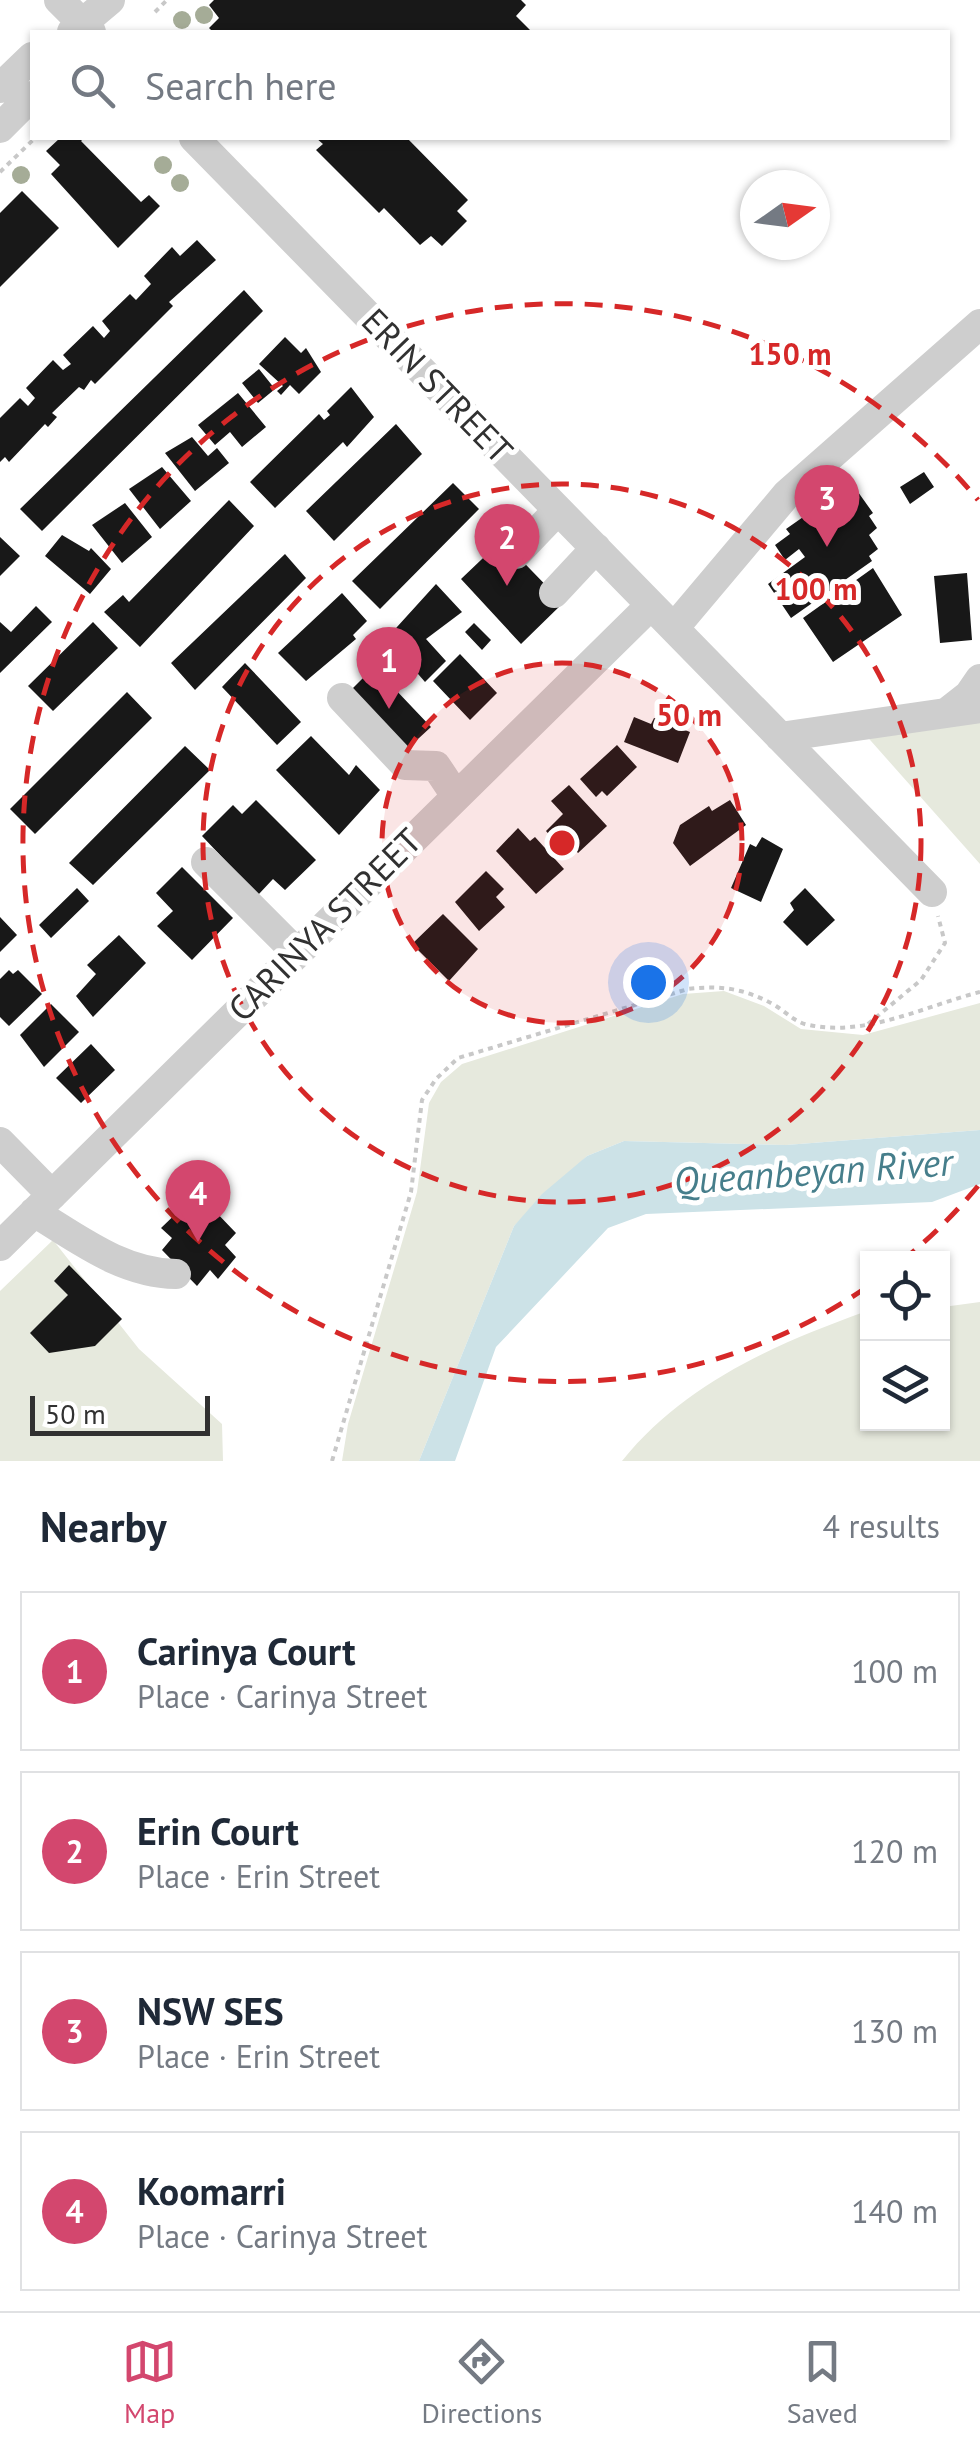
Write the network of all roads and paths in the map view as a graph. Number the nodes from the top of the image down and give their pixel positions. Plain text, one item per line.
1 (60, 0) edge
2 (110, 0) edge
3 (167, 0) edge
4 (154, 12) dead end
5 (81, 30) edge
6 (83, 30) edge
7 (30, 60) edge
8 (0, 88) edge
9 (30, 98) edge
10 (0, 128) edge
11 (33, 140) edge
12 (196, 140) edge
13 (0, 172) edge
14 (980, 324) edge
15 (558, 510) junction
16 (596, 548) junction
17 (516, 554) dead end
18 (554, 593) dead end
19 (651, 605) junction
20 (674, 628) junction
21 (980, 679) edge
22 (342, 698) dead end
23 (980, 708) edge
24 (946, 713) junction
25 (780, 736) junction
26 (456, 796) junction
27 (206, 862) dead end
28 (932, 892) joint
29 (298, 953) junction
30 (980, 992) edge
31 (865, 1027) junction
32 (0, 1142) edge
33 (43, 1204) junction
34 (0, 1246) edge
35 (176, 1274) dead end
36 (332, 1461) edge

1 - 5 street
2 - 6 street
3 - 4 path
7 - 8 street
9 - 10 street
11 - 13 path
12 - 15 street, ERIN STREET
14 - 20 street
15 - 16 street, ERIN STREET
15 - 17 street
16 - 18 street
16 - 19 street, ERIN STREET
19 - 20 street, ERIN STREET
19 - 26 street, CARINYA STREET
20 - 25 street, ERIN STREET
21 - 24 street
22 - 26 street
23 - 24 street
24 - 25 street
25 - 28 street, ERIN STREET
26 - 29 street, CARINYA STREET
27 - 29 street
28 - 31 path
29 - 33 street, CARINYA STREET
30 - 31 path
31 - 36 path
32 - 33 street
33 - 34 street, CARINYA STREET
33 - 35 street

